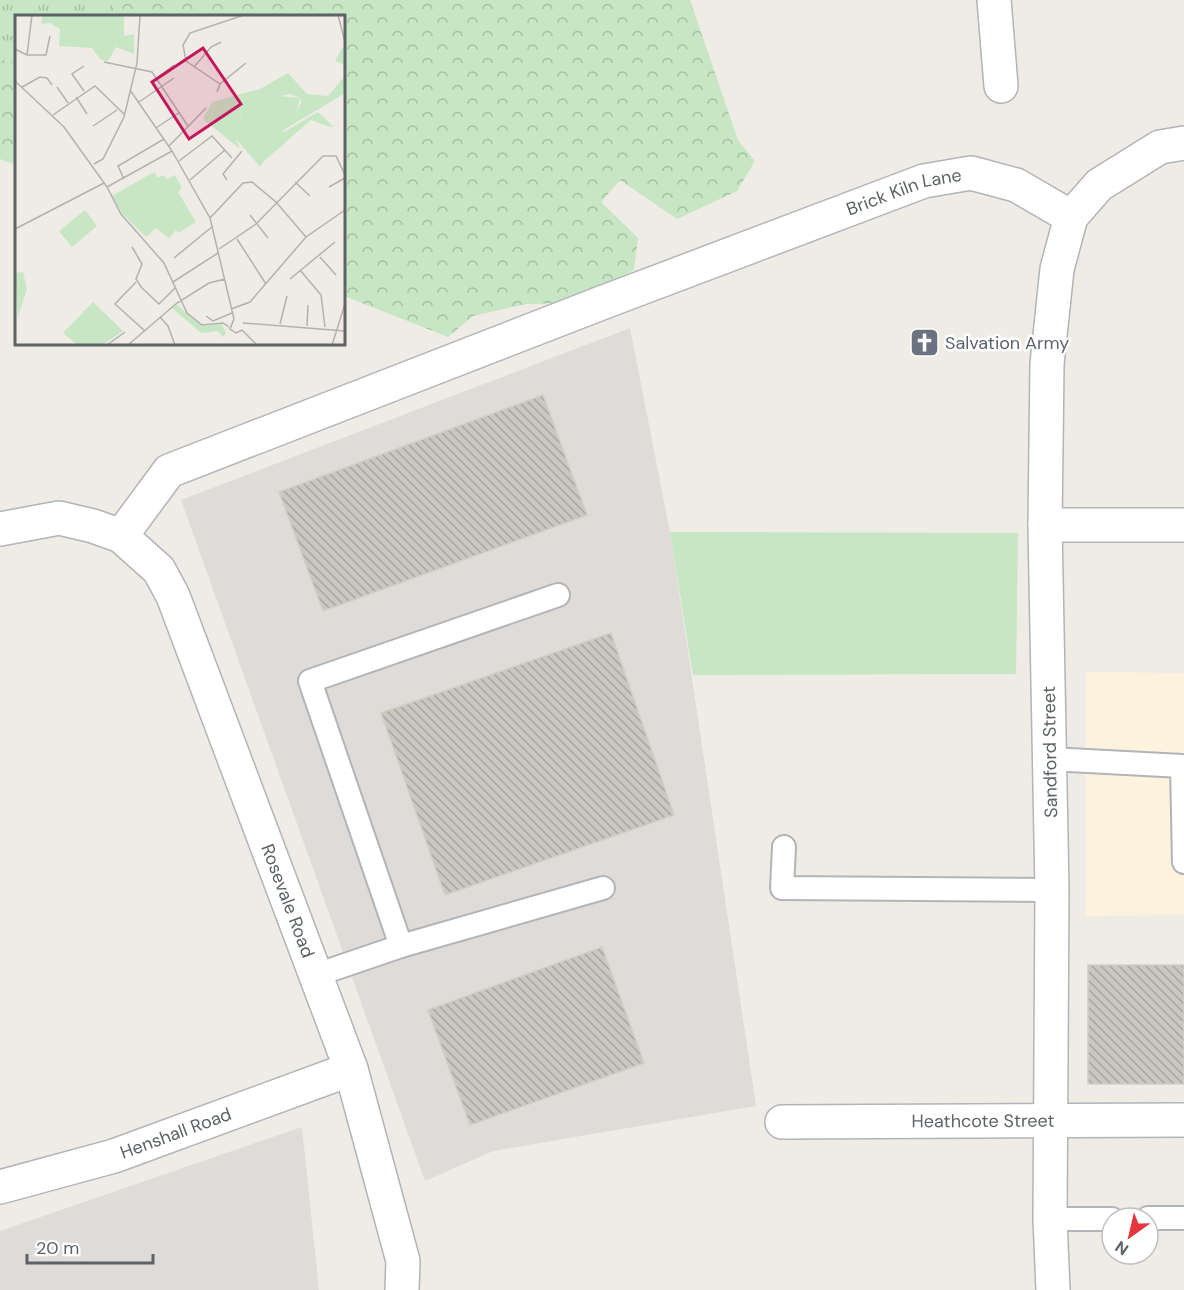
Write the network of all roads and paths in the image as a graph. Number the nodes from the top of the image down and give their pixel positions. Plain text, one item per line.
1 (994, 0) edge
2 (1001, 86) dead end
3 (1184, 142) edge
4 (1071, 217) junction
5 (1045, 525) junction
6 (1184, 525) edge
7 (0, 529) edge
8 (121, 536) junction
9 (558, 596) dead end
10 (1050, 759) junction
11 (784, 847) dead end
12 (1184, 862) edge
13 (603, 888) dead end
14 (1052, 890) junction
15 (401, 946) junction
16 (316, 975) junction
17 (351, 1069) junction
18 (1184, 1120) edge
19 (1052, 1121) junction
20 (782, 1122) dead end
21 (0, 1186) edge
22 (1160, 1218) edge
23 (1184, 1218) edge
24 (1050, 1219) junction
25 (1100, 1219) edge
26 (402, 1290) edge
27 (1053, 1290) edge

1 - 2 street
3 - 4 street
4 - 5 street, Sandford Street
4 - 8 street, Brick Kiln Lane
5 - 6 street
5 - 10 street, Sandford Street
7 - 8 street
8 - 16 street, Rosevale Road
9 - 15 lane
10 - 12 lane
10 - 14 street, Sandford Street
11 - 14 lane
13 - 15 lane
14 - 19 street, Sandford Street
15 - 16 lane
16 - 17 street, Rosevale Road
17 - 21 street, Henshall Road
17 - 26 street, Rosevale Road
18 - 19 street, Heathcote Street
19 - 20 street, Heathcote Street
19 - 24 street, Sandford Street
22 - 23 lane
24 - 25 lane
24 - 27 street, Sandford Street

